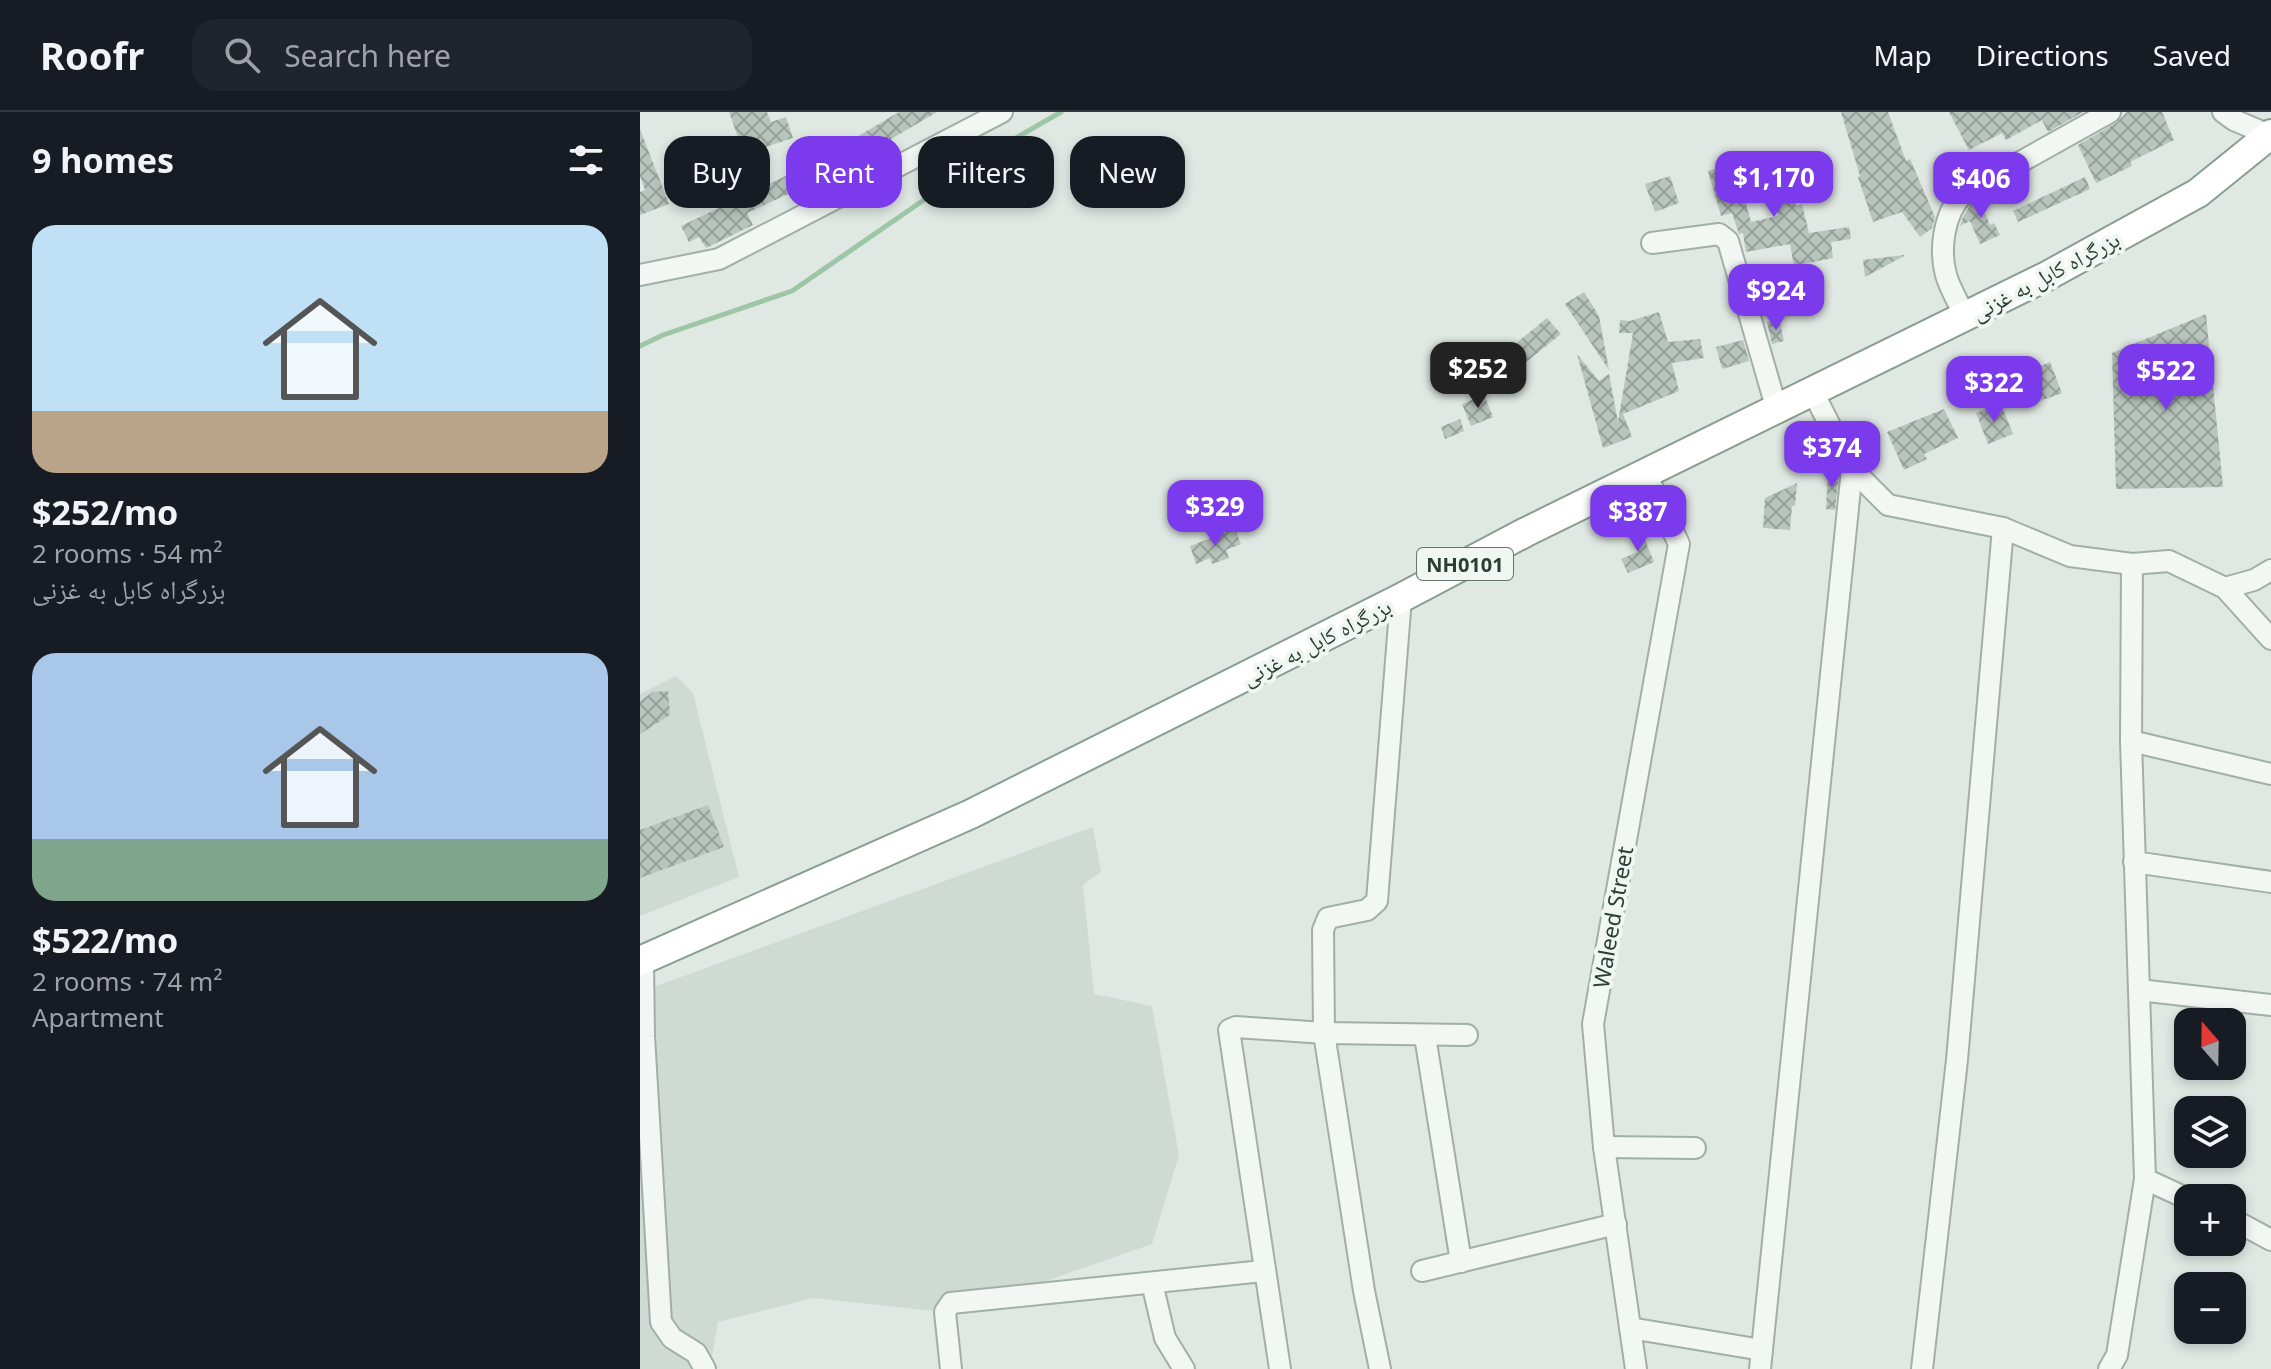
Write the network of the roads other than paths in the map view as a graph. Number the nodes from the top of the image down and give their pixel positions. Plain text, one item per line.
1 (1002, 112) edge
2 (2110, 112) edge
3 (2223, 112) edge
4 (2270, 134) edge
5 (1652, 243) dead end
6 (640, 275) edge
7 (1965, 317) junction
8 (1813, 392) junction
9 (1777, 410) junction
10 (1852, 469) junction
11 (1646, 474) junction
12 (2003, 528) junction
13 (2132, 564) junction
14 (2271, 570) edge
15 (2225, 588) junction
16 (1401, 598) junction
17 (2271, 639) edge
18 (2131, 741) junction
19 (2271, 774) edge
20 (2134, 862) junction
21 (2271, 882) edge
22 (642, 961) edge
23 (2139, 990) junction
24 (2271, 1005) edge
25 (1324, 1033) junction
26 (1467, 1035) dead end
27 (1425, 1036) junction
28 (1604, 1147) junction
29 (1695, 1148) dead end
30 (2145, 1179) junction
31 (2174, 1192) edge
32 (1616, 1224) junction
33 (2246, 1227) edge
34 (2271, 1240) edge
35 (1461, 1262) junction
36 (1263, 1271) junction
37 (1422, 1271) dead end
38 (1152, 1283) junction
39 (1630, 1328) junction
40 (1761, 1359) edge
41 (705, 1369) edge
42 (951, 1369) edge
43 (1184, 1369) edge
44 (1280, 1369) edge
45 (1380, 1369) edge
46 (1636, 1369) edge
47 (1922, 1369) edge
48 (2109, 1369) edge

1 - 6 street
2 - 7 street
3 - 4 street
4 - 7 highway, بزرگراه کابل به غزنی / NH0101
5 - 9 street
7 - 8 highway, بزرگراه کابل به غزنی / NH0101
8 - 9 highway, بزرگراه کابل به غزنی / NH0101
8 - 10 street
9 - 11 highway, بزرگراه کابل به غزنی / NH0101
10 - 12 street
10 - 40 street
11 - 16 highway, بزرگراه کابل به غزنی / NH0101
11 - 28 street, Waleed Street
12 - 13 street
12 - 47 street
13 - 15 street
13 - 18 street
14 - 15 street
15 - 17 street
16 - 22 highway, بزرگراه کابل به غزنی / NH0101
16 - 25 street
18 - 19 street
18 - 20 street
20 - 21 street
20 - 23 street
22 - 41 street
23 - 24 street
23 - 30 street
25 - 27 street
25 - 36 street
25 - 45 street
26 - 27 street
27 - 35 street
28 - 29 street
28 - 32 street, Waleed Street
30 - 31 street
30 - 48 street
32 - 35 street
32 - 39 street, Waleed Street
33 - 34 street
35 - 37 street
36 - 38 street
36 - 44 street
38 - 42 street
38 - 43 street
39 - 40 street
39 - 46 street, Waleed Street

